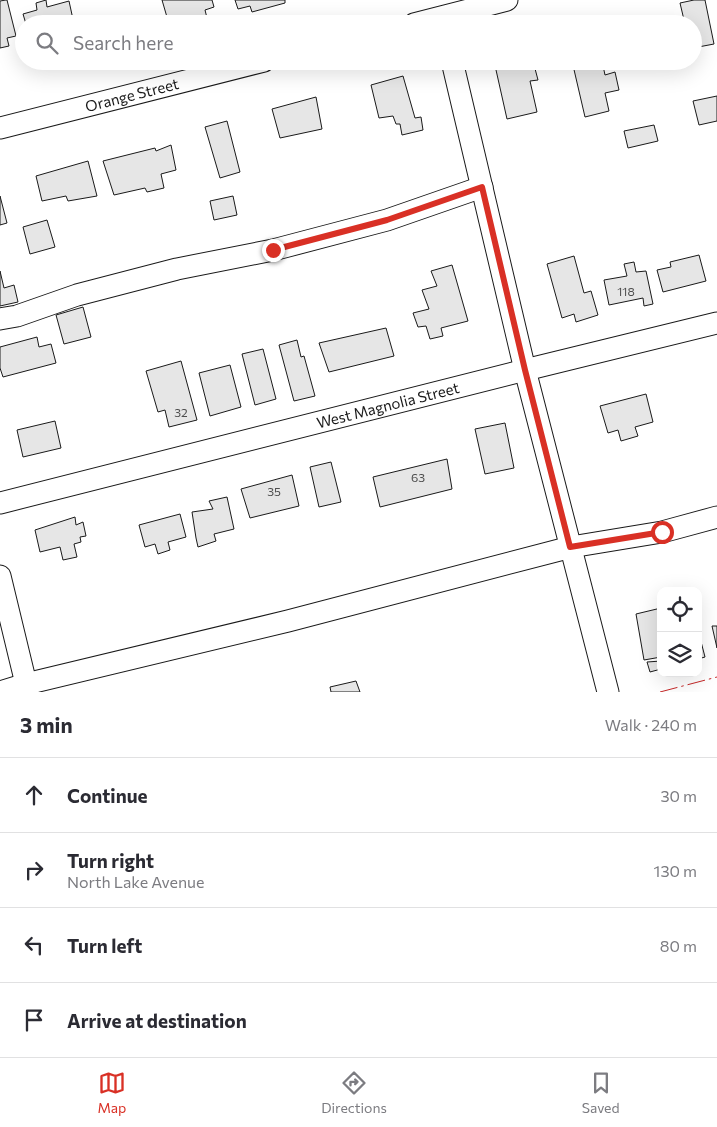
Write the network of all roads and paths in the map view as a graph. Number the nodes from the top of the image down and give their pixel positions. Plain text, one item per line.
1 (507, 0) edge
2 (440, 14) edge
3 (229, 70) edge
4 (454, 70) edge
5 (0, 128) edge
6 (482, 187) junction
7 (0, 320) edge
8 (717, 323) edge
9 (525, 370) junction
10 (0, 503) edge
11 (717, 517) edge
12 (570, 547) junction
13 (0, 576) edge
14 (27, 688) edge
15 (0, 692) edge
16 (608, 692) edge

1 - 2 street
3 - 5 street, Orange Street
4 - 6 street
6 - 7 street
6 - 9 street
8 - 9 street, West Magnolia Street
9 - 10 street, West Magnolia Street
9 - 12 street
11 - 12 street
12 - 14 street
12 - 16 street
13 - 14 street
14 - 15 street

